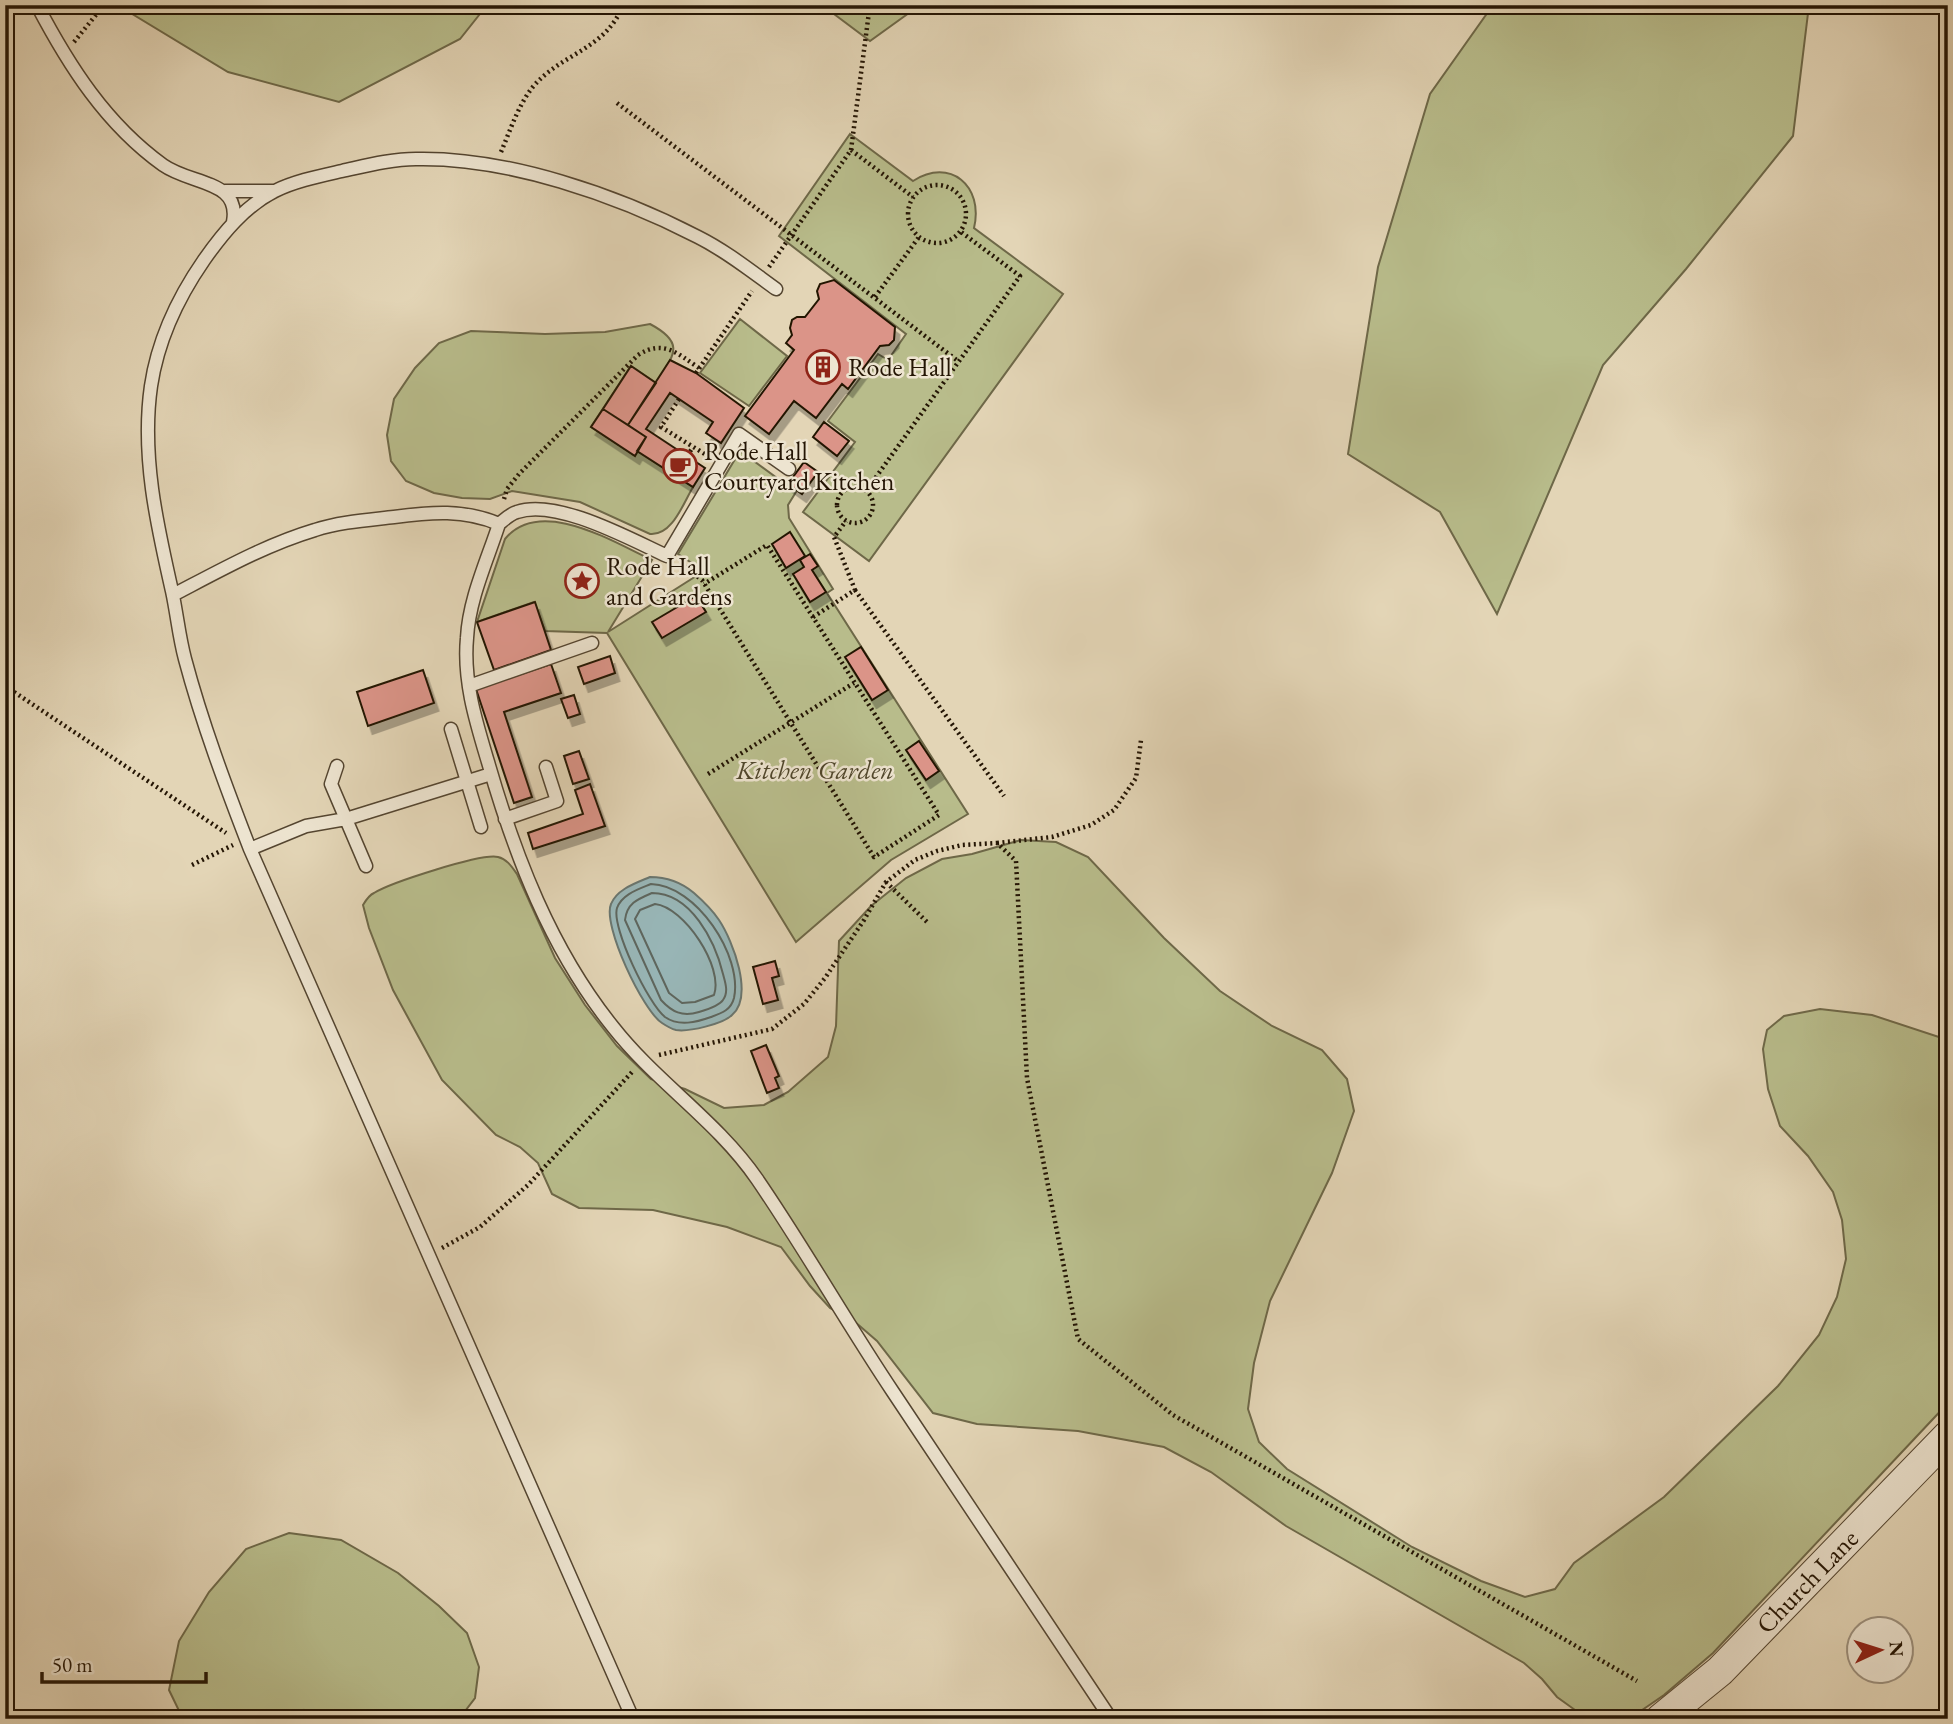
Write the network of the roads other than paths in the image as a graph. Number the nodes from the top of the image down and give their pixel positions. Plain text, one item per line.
1 (37, 5) edge
2 (225, 191) junction
3 (275, 191) junction
4 (233, 222) junction
5 (776, 289) dead end
6 (789, 469) dead end
7 (499, 524) junction
8 (173, 595) junction
9 (592, 643) dead end
10 (469, 686) junction
11 (451, 729) dead end
12 (337, 766) dead end
13 (545, 768) dead end
14 (491, 774) junction
15 (467, 781) junction
16 (346, 819) junction
17 (505, 819) junction
18 (481, 827) dead end
19 (250, 849) junction
20 (366, 866) dead end
21 (1948, 1436) edge
22 (632, 1719) edge
23 (1111, 1719) edge
24 (1661, 1719) edge

1 - 2 lane
2 - 3 lane
2 - 4 lane
3 - 4 lane
3 - 5 lane
4 - 8 lane
6 - 7 lane
7 - 8 lane
7 - 10 lane
8 - 19 lane
9 - 10 lane
10 - 14 lane
11 - 15 lane
12 - 16 lane
13 - 17 lane
14 - 15 lane
14 - 17 lane
15 - 16 lane
15 - 18 lane
16 - 19 lane
16 - 20 lane
17 - 23 lane
19 - 22 lane
21 - 24 street, Church Lane

